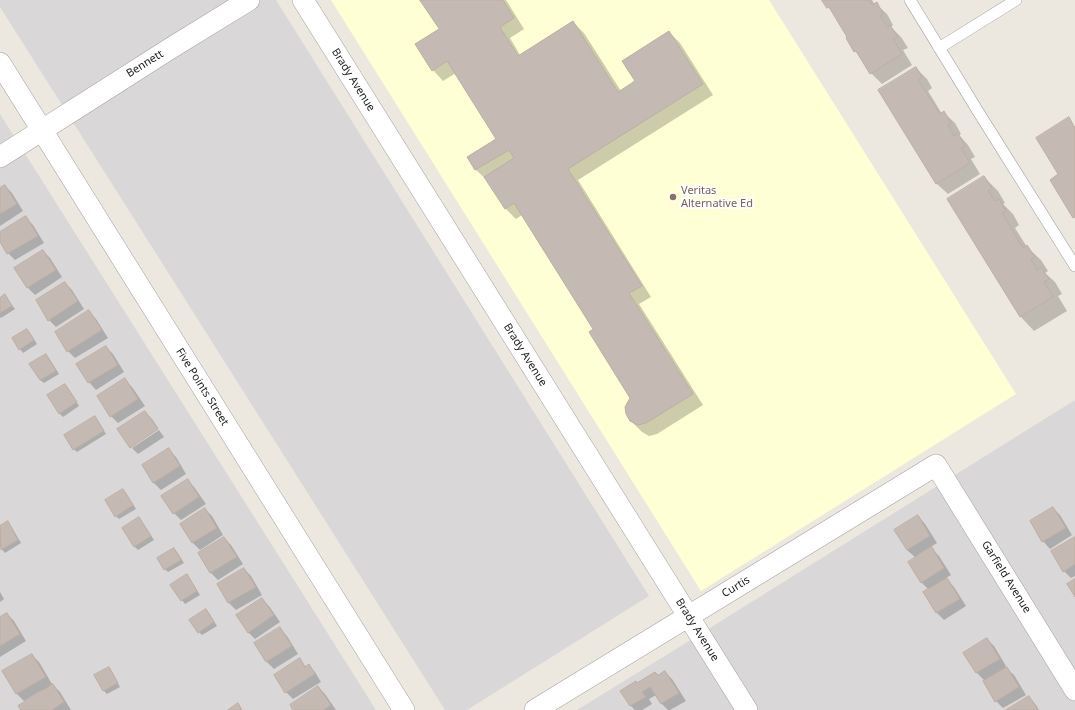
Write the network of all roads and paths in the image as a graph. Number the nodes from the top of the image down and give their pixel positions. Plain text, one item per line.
1 (249, 0) edge
2 (303, 0) edge
3 (910, 0) edge
4 (1016, 0) edge
5 (939, 48) junction
6 (0, 63) edge
7 (42, 130) junction
8 (0, 157) edge
9 (1075, 266) edge
10 (936, 465) joint
11 (689, 616) junction
12 (1075, 690) edge
13 (404, 710) edge
14 (535, 710) edge
15 (747, 710) edge

1 - 7 street, Bennett
2 - 11 street, Brady Avenue
3 - 5 lane
4 - 5 lane
5 - 9 lane
6 - 7 street, Five Points Street
7 - 8 street, Bennett
7 - 13 street, Five Points Street
10 - 11 street, Curtis
10 - 12 street, Garfield Avenue
11 - 14 street, Curtis
11 - 15 street, Brady Avenue

